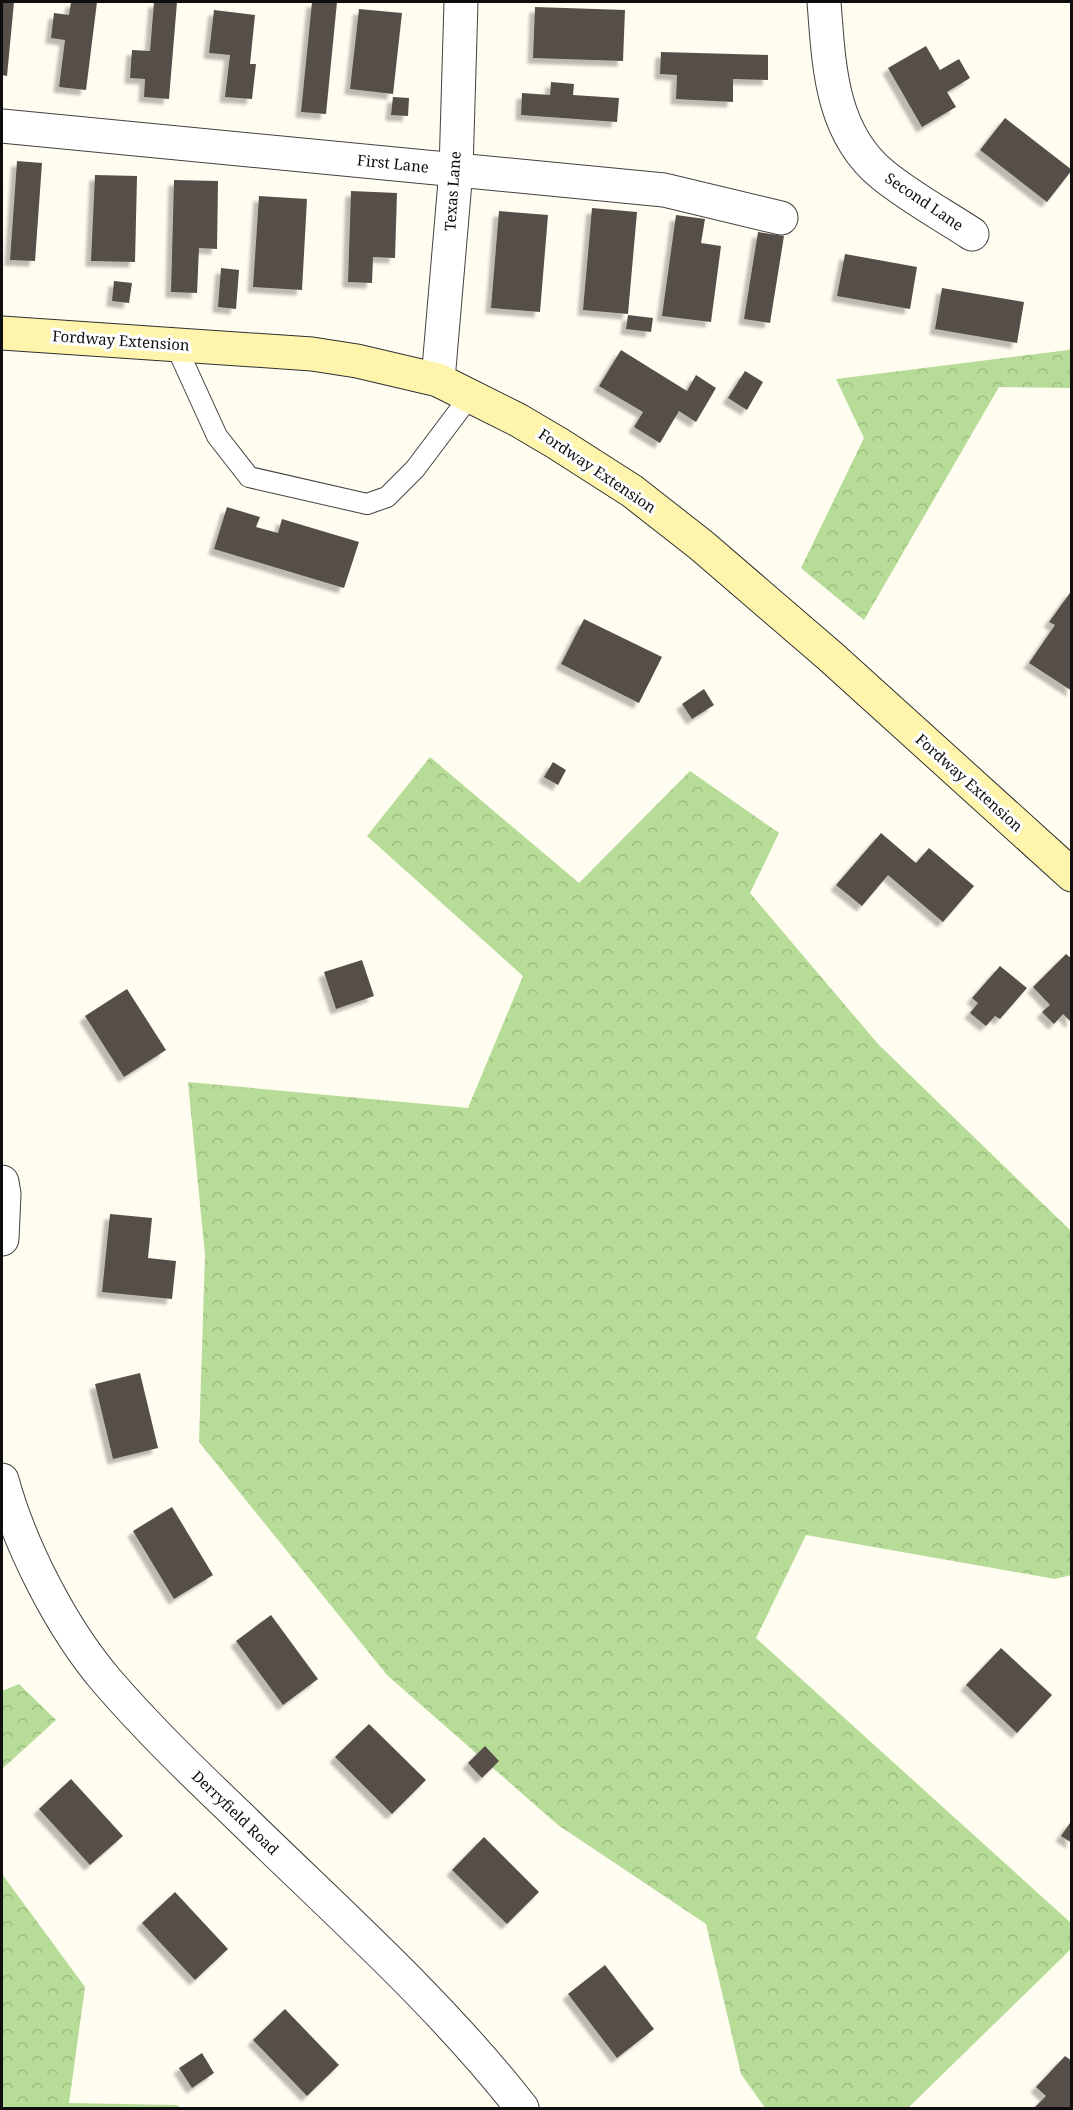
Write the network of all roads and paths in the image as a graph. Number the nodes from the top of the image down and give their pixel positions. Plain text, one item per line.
1 (461, 2) edge
2 (824, 2) edge
3 (2, 126) edge
4 (456, 170) junction
5 (781, 218) dead end
6 (972, 234) dead end
7 (2, 333) edge
8 (175, 344) junction
9 (438, 380) junction
10 (470, 396) junction
11 (1071, 875) edge
12 (2, 1182) edge
13 (2, 1239) edge
14 (2, 1480) edge
15 (522, 2109) edge

1 - 4 street, Texas Lane
2 - 6 street, Second Lane
3 - 4 street, First Lane
4 - 5 street, First Lane
4 - 9 street, Texas Lane
7 - 8 street, Fordway Extension
8 - 9 street, Fordway Extension
8 - 10 lane
9 - 10 street, Fordway Extension
10 - 11 street, Fordway Extension
12 - 13 street
14 - 15 street, Derryfield Road

